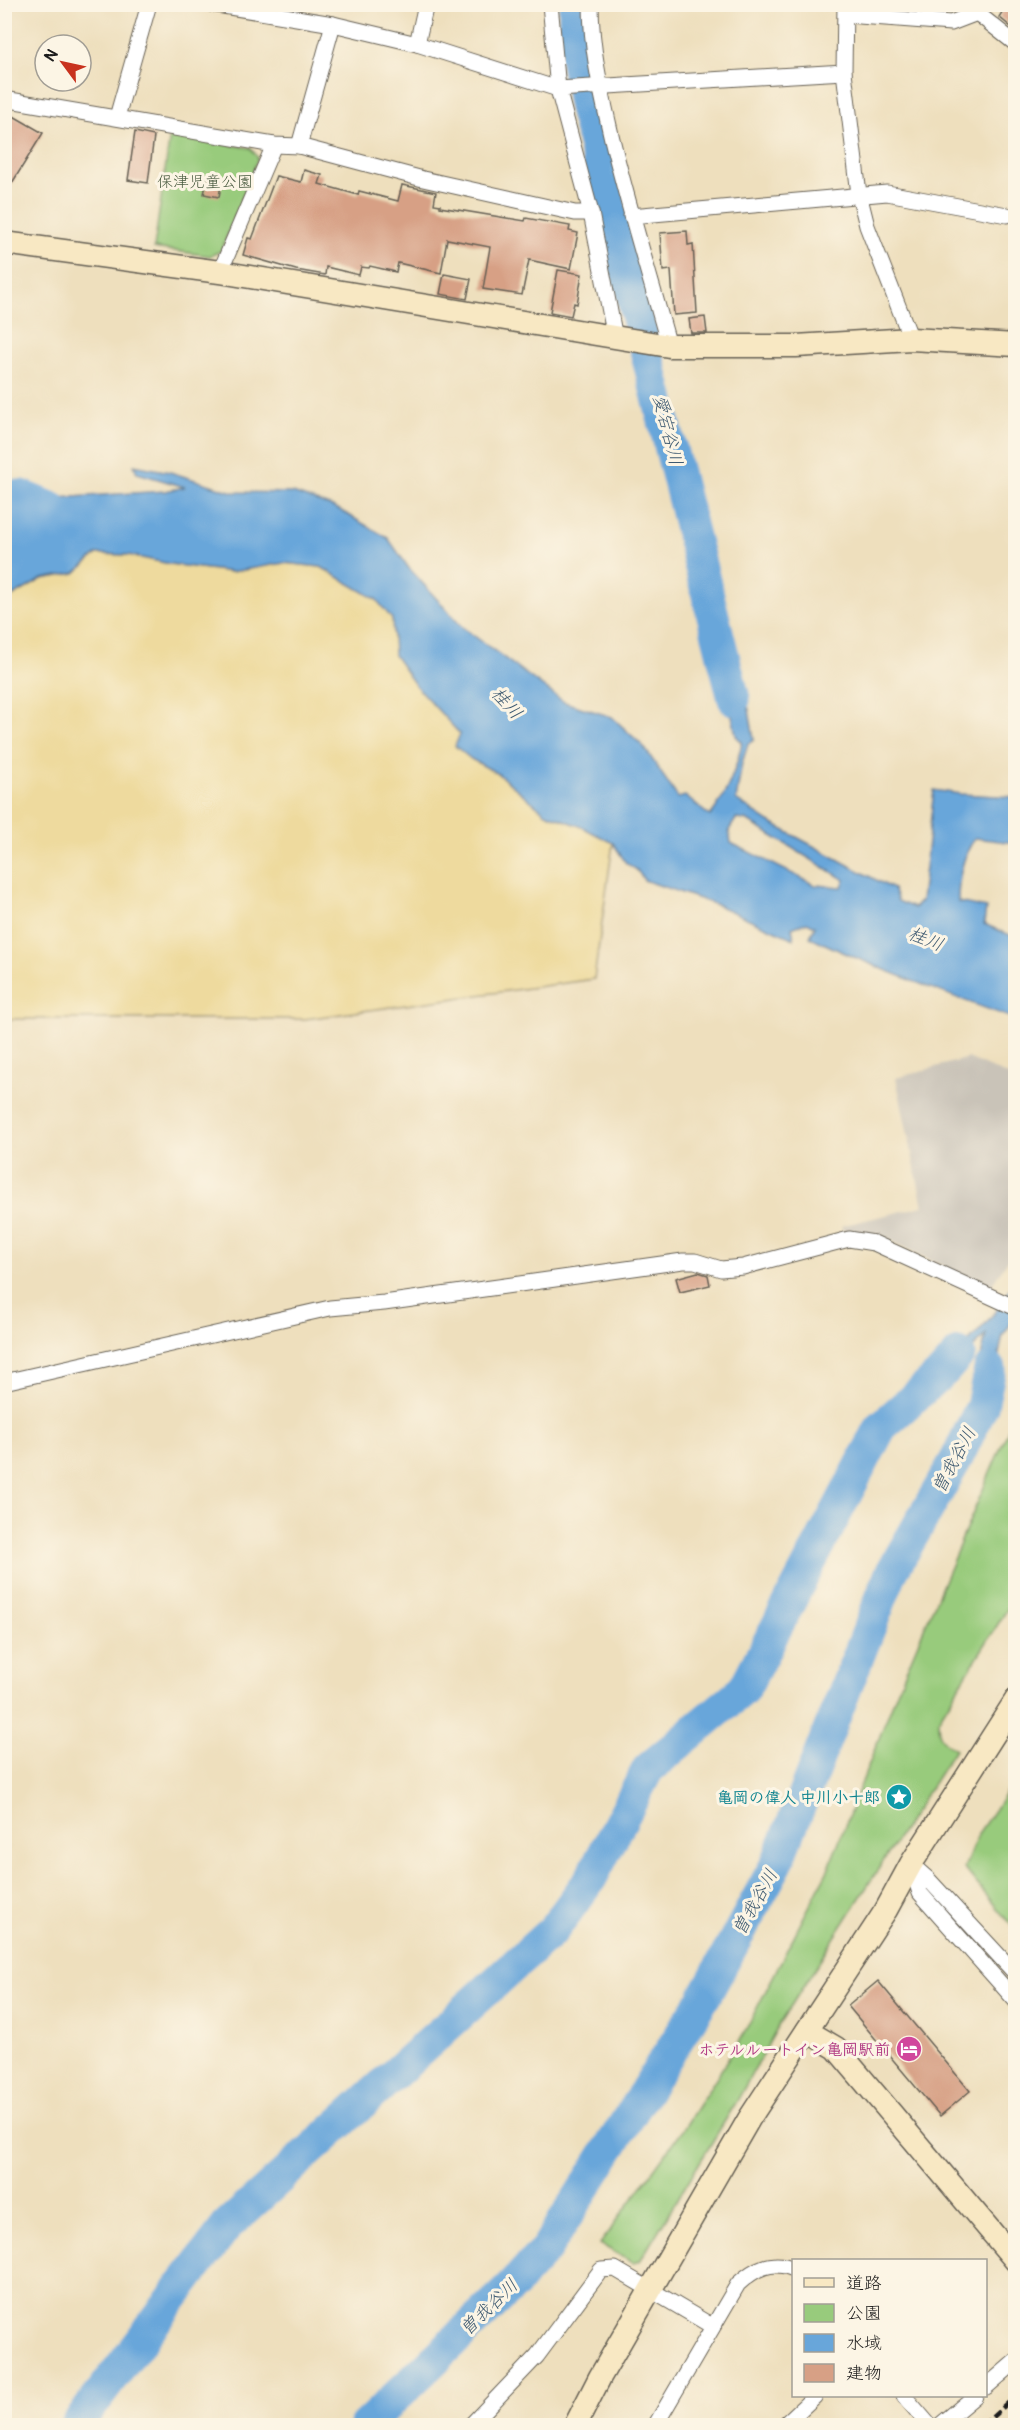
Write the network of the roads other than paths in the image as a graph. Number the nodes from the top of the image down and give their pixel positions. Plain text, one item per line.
1 (149, 4) edge
2 (211, 4) edge
3 (426, 4) edge
4 (550, 4) edge
5 (591, 4) edge
6 (979, 9) edge
7 (846, 10) edge
8 (333, 24) junction
9 (417, 44) junction
10 (1016, 44) edge
11 (844, 72) junction
12 (595, 86) junction
13 (561, 89) junction
14 (4, 99) edge
15 (117, 117) junction
16 (274, 145) junction
17 (299, 146) junction
18 (859, 194) junction
19 (591, 213) junction
20 (1007, 215) dead end
21 (631, 216) junction
22 (4, 243) edge
23 (220, 272) junction
24 (622, 339) junction
25 (911, 339) junction
26 (1016, 345) edge
27 (665, 346) junction
28 (1016, 1308) edge
29 (4, 1382) edge
30 (1016, 1700) edge
31 (911, 1864) junction
32 (1016, 1974) edge
33 (1016, 2001) edge
34 (807, 2031) junction
35 (1016, 2261) edge
36 (792, 2268) edge
37 (649, 2290) junction
38 (712, 2326) junction
39 (1016, 2361) edge
40 (987, 2386) edge
41 (814, 2397) edge
42 (905, 2397) edge
43 (974, 2397) edge
44 (470, 2426) edge
45 (575, 2426) edge
46 (655, 2426) edge
47 (783, 2426) edge
48 (930, 2426) edge
49 (939, 2426) edge

1 - 15 street
2 - 8 street
3 - 9 street
4 - 13 street
5 - 12 street
6 - 7 street
6 - 10 street
7 - 11 street
8 - 9 street
8 - 17 street
9 - 13 street
11 - 12 street
11 - 18 street
12 - 13 street
12 - 21 street
13 - 19 street
14 - 15 street
15 - 16 street
16 - 17 street
16 - 23 street
17 - 19 street
18 - 20 street
18 - 21 street
18 - 25 street
19 - 24 street
21 - 27 street
22 - 23 street
23 - 24 street
24 - 27 street
25 - 26 street
25 - 27 street
28 - 29 street
30 - 31 street
31 - 32 street
31 - 33 street
31 - 34 street
34 - 35 street
34 - 37 street
36 - 38 street
37 - 38 street
37 - 44 street
37 - 45 street
38 - 46 street
39 - 40 street
41 - 47 street
42 - 48 street
43 - 49 street

